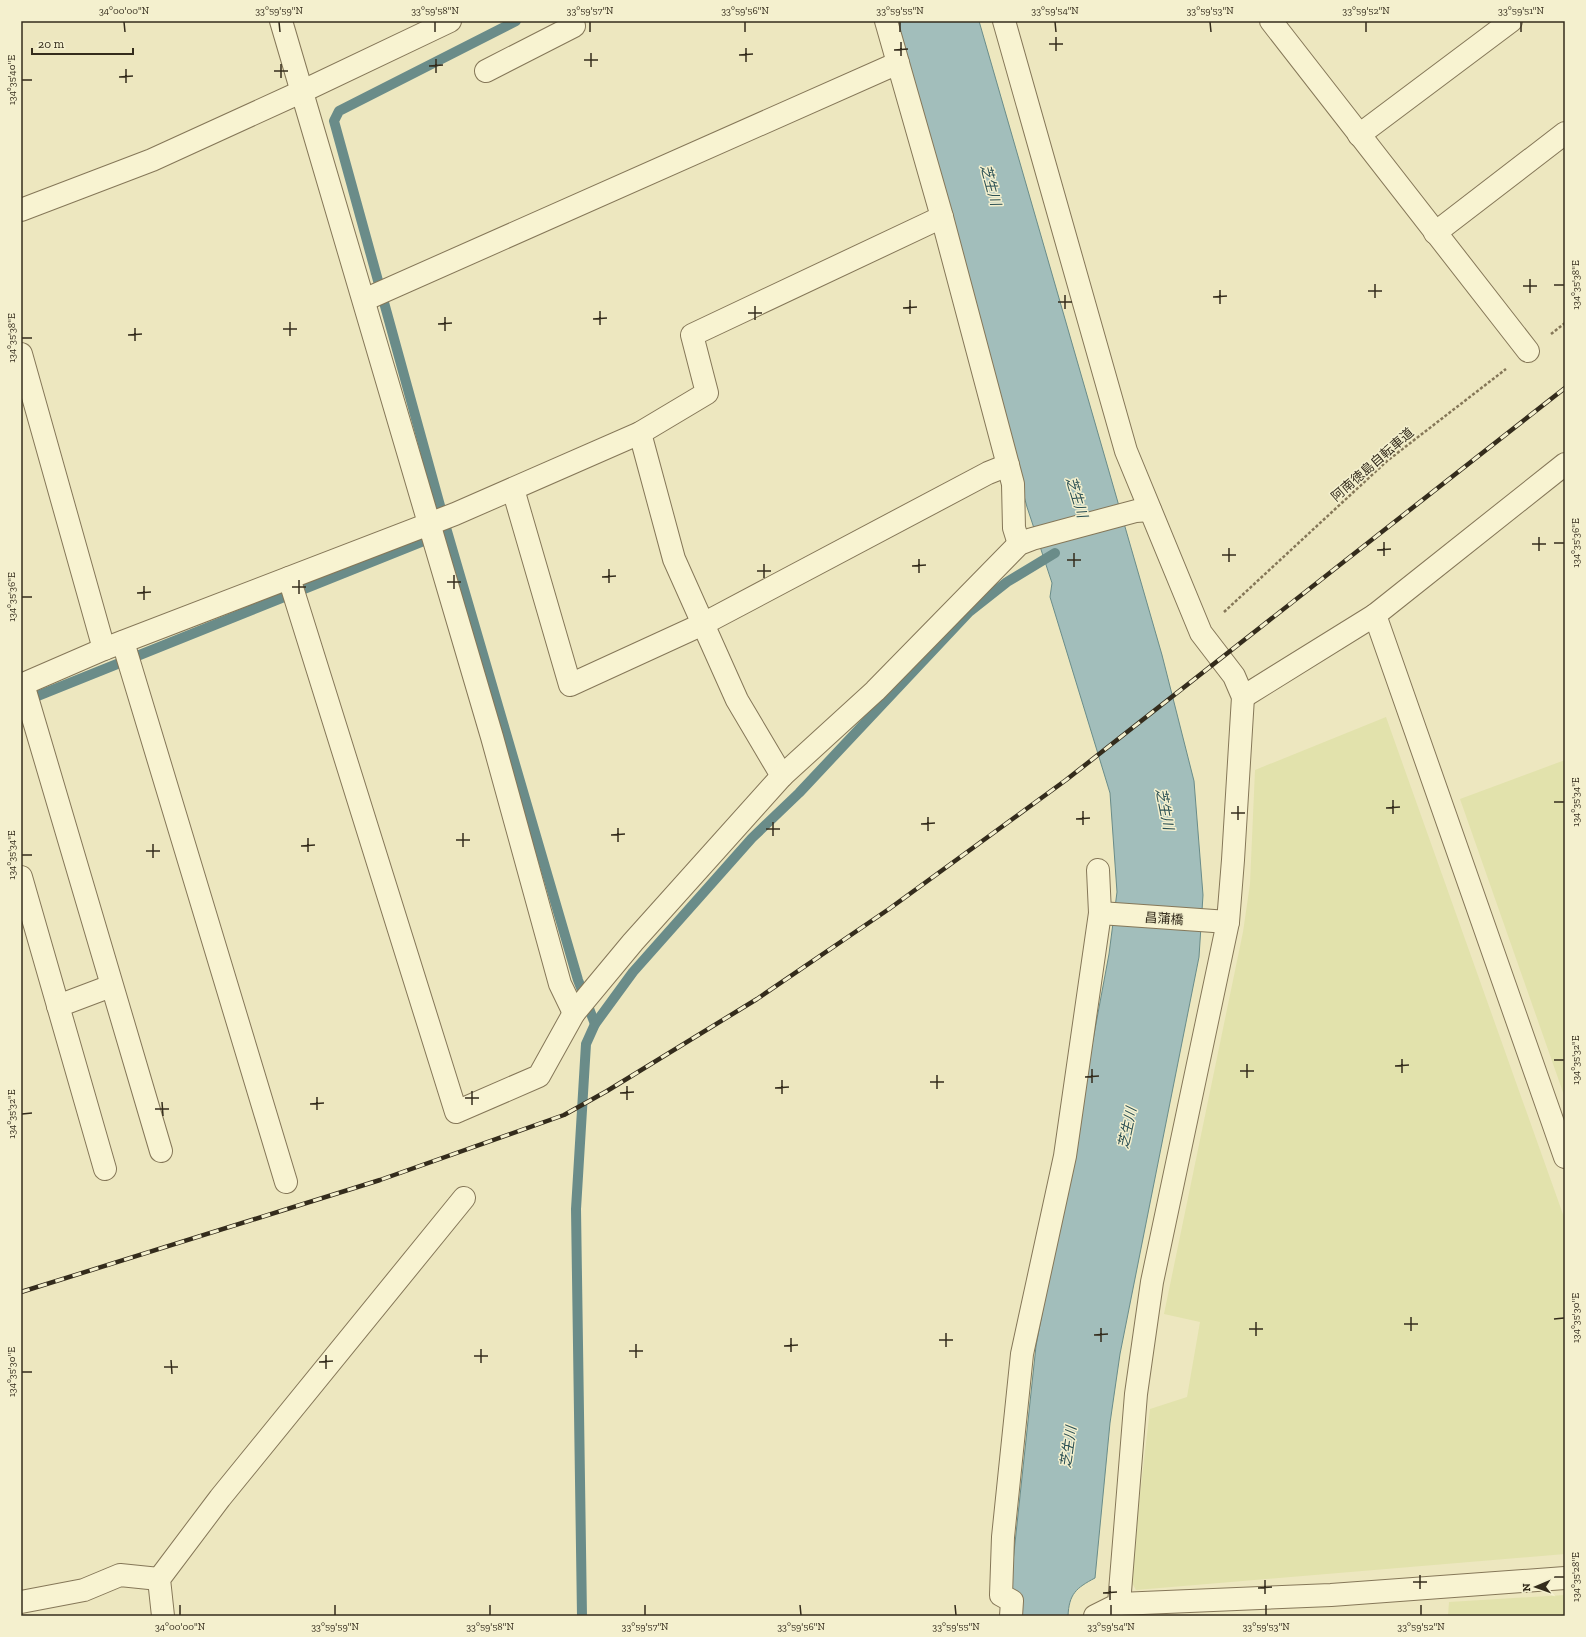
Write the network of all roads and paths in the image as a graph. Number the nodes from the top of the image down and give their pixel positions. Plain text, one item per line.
1 (281, 21) edge
2 (450, 21) edge
3 (572, 21) edge
4 (886, 21) edge
5 (1004, 21) edge
6 (1511, 21) edge
7 (1280, 24) edge
8 (898, 63) junction
9 (486, 71) dead end
10 (303, 91) junction
11 (1565, 133) edge
12 (1359, 135) junction
13 (21, 210) edge
14 (942, 217) junction
15 (1435, 233) junction
16 (368, 298) junction
17 (1565, 323) edge
18 (1528, 351) junction
19 (21, 354) edge
20 (640, 433) junction
21 (1565, 464) edge
22 (1008, 465) junction
23 (513, 489) junction
24 (1143, 511) junction
25 (440, 520) junction
26 (1026, 541) junction
27 (293, 589) junction
28 (1375, 615) junction
29 (703, 624) junction
30 (1201, 633) junction
31 (117, 646) junction
32 (25, 694) edge
33 (1243, 697) junction
34 (782, 776) junction
35 (1098, 870) dead end
36 (21, 877) edge
37 (1107, 914) junction
38 (1220, 921) junction
39 (111, 986) junction
40 (58, 1006) junction
41 (574, 1013) junction
42 (161, 1151) dead end
43 (1565, 1157) edge
44 (105, 1169) dead end
45 (286, 1182) dead end
46 (464, 1198) dead end
47 (1565, 1578) edge
48 (159, 1580) junction
49 (21, 1602) edge
50 (1118, 1604) junction
51 (164, 1616) edge
52 (1011, 1616) edge
53 (1095, 1616) edge

1 - 10 street
2 - 10 street
3 - 9 street
4 - 8 street
5 - 24 street
6 - 12 street
7 - 12 street
8 - 14 street
8 - 16 street
10 - 13 street
10 - 16 street
11 - 15 street
12 - 15 street
14 - 20 street
14 - 22 street
15 - 18 street
16 - 25 street
17 - 18 path, 阿南徳島自転車道
18 - 30 path, 阿南徳島自転車道
19 - 31 street
20 - 23 street
20 - 29 street
21 - 28 street
22 - 26 street
22 - 29 street
23 - 25 street
23 - 29 street
24 - 26 street
24 - 30 street
25 - 27 street
25 - 41 street
26 - 34 street
27 - 31 street
27 - 41 street
28 - 33 street
28 - 43 street
29 - 34 street
30 - 33 street
31 - 32 street
31 - 45 street
32 - 39 street
33 - 38 street
34 - 41 street
35 - 37 street
36 - 40 street
37 - 38 street, 昌蒲橋
37 - 52 street
38 - 50 street
39 - 40 street
39 - 42 street
40 - 44 street
46 - 48 street
47 - 50 street
48 - 49 street
48 - 51 street
50 - 53 street

